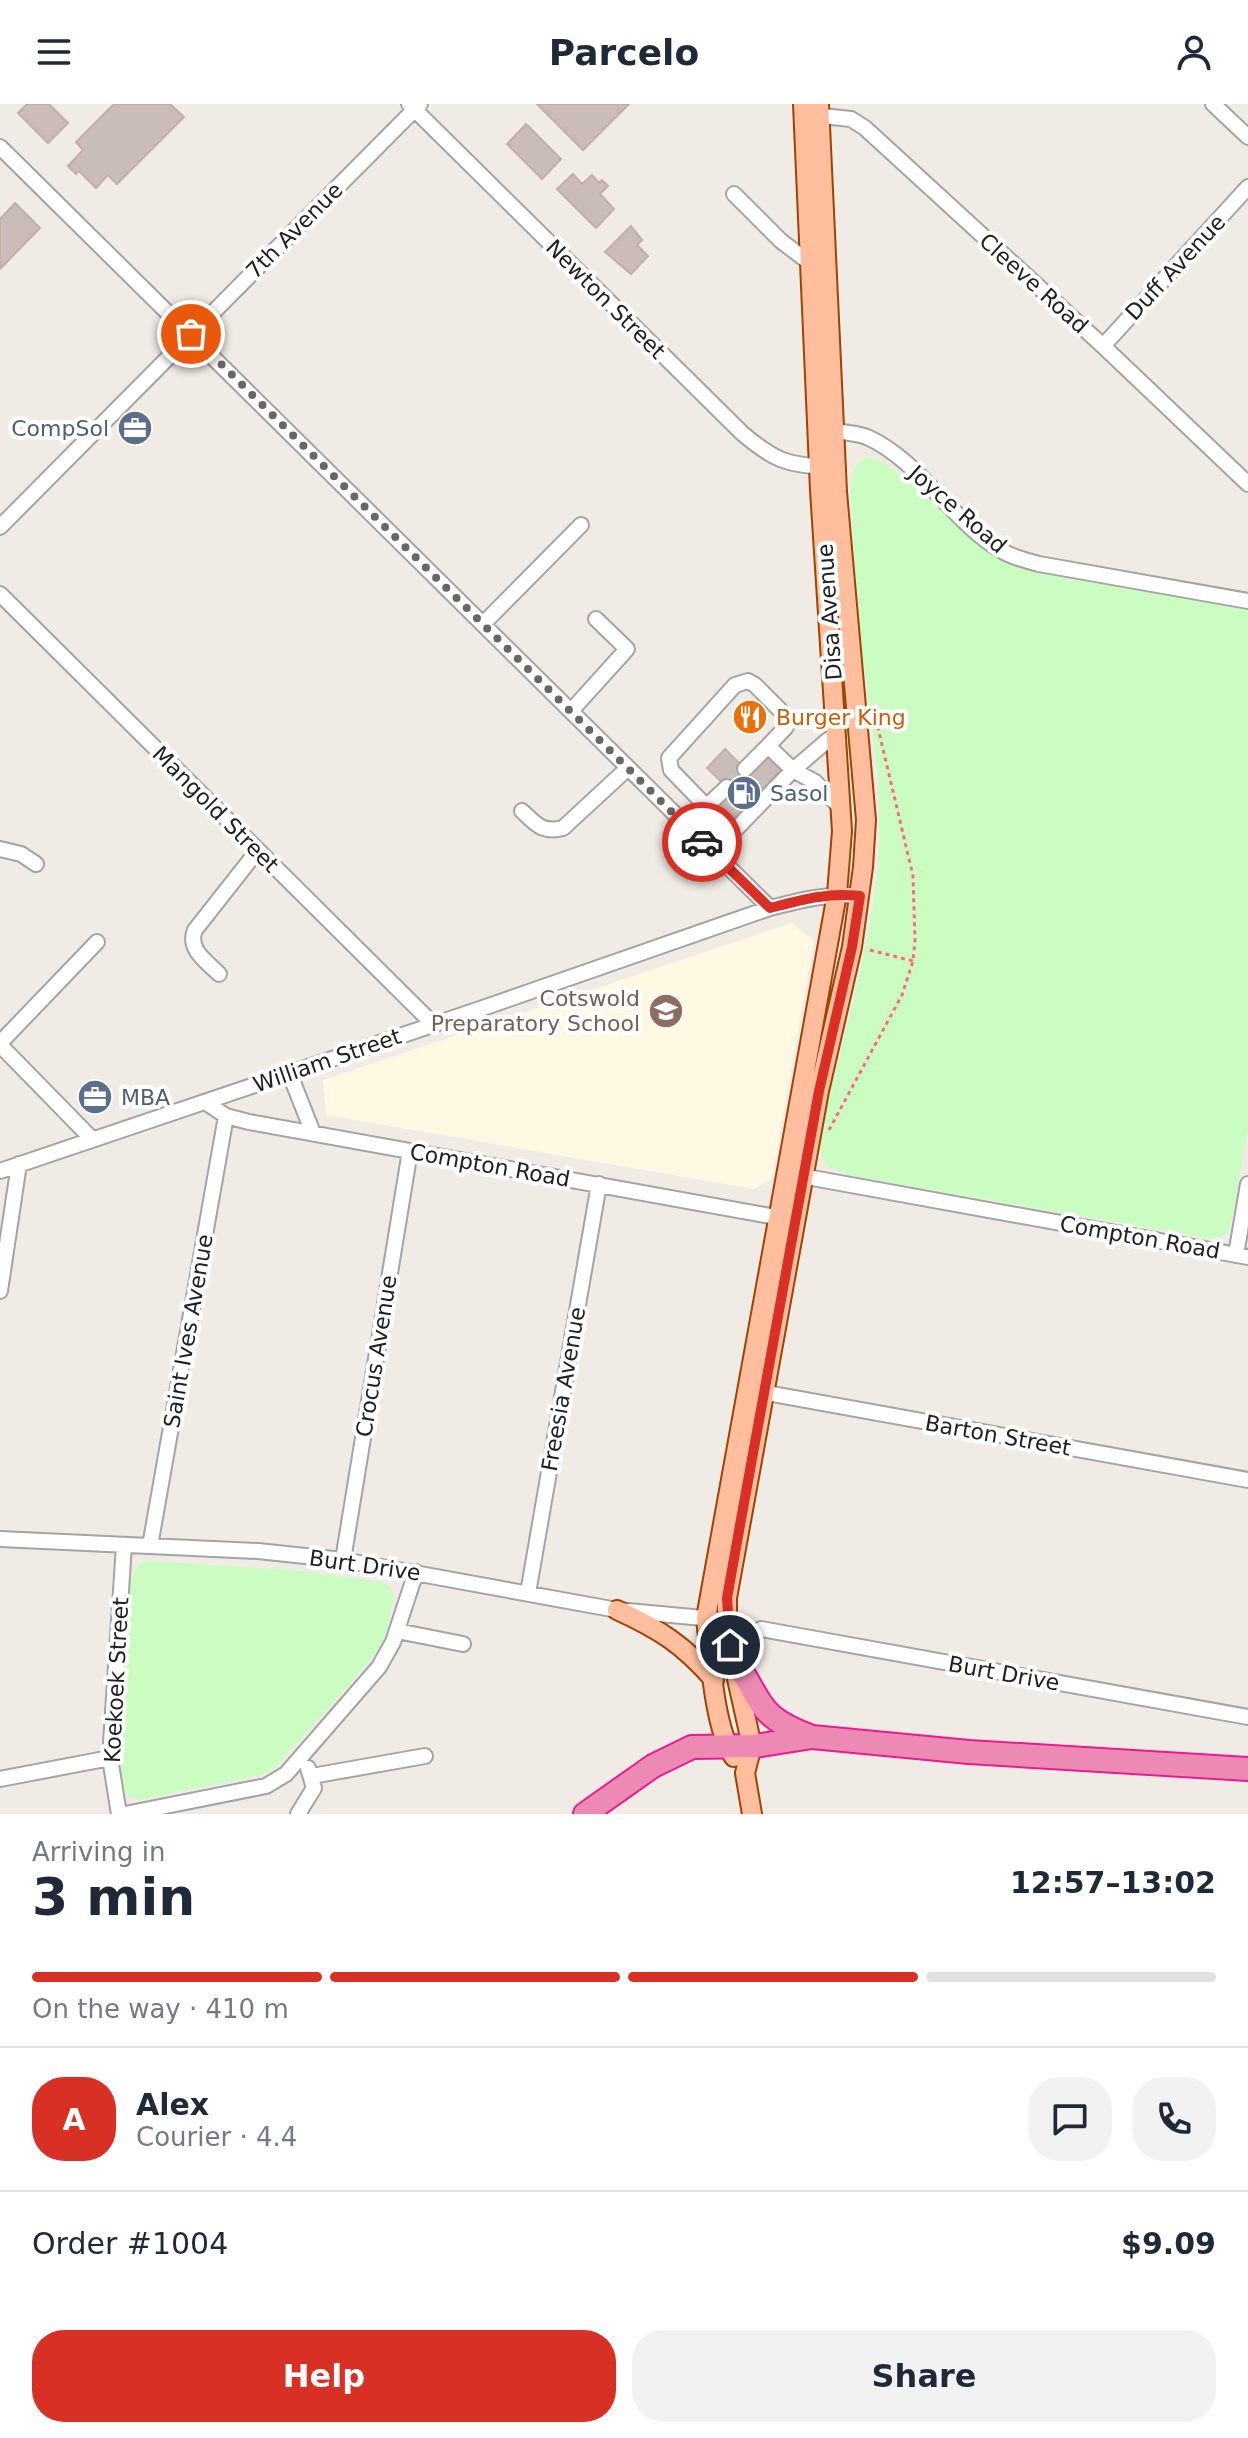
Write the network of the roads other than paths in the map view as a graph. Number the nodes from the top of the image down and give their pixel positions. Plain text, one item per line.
1 (1213, 104) edge
2 (414, 106) edge
3 (811, 109) edge
4 (1248, 137) edge
5 (0, 147) edge
6 (1248, 187) edge
7 (734, 194) dead end
8 (810, 263) junction
9 (191, 334) junction
10 (1103, 346) junction
11 (826, 430) junction
12 (827, 467) junction
13 (1248, 484) edge
14 (581, 525) dead end
15 (0, 527) edge
16 (0, 594) edge
17 (1248, 601) edge
18 (596, 619) dead end
19 (483, 624) junction
20 (571, 711) junction
21 (836, 733) junction
22 (768, 746) junction
23 (628, 768) junction
24 (745, 769) tunnel mouth
25 (793, 770) junction
26 (727, 787) tunnel mouth
27 (707, 806) junction
28 (841, 808) junction
29 (522, 811) dead end
30 (731, 832) junction
31 (0, 849) edge
32 (258, 850) junction
33 (713, 853) junction
34 (36, 864) dead end
35 (837, 894) junction
36 (860, 896) junction
37 (770, 908) junction
38 (97, 942) dead end
39 (219, 974) dead end
40 (433, 1024) junction
41 (0, 1044) edge
42 (289, 1072) junction
43 (205, 1102) junction
44 (226, 1116) junction
45 (313, 1133) junction
46 (92, 1139) junction
47 (410, 1151) junction
48 (19, 1164) junction
49 (0, 1171) edge
50 (796, 1175) junction
51 (599, 1184) junction
52 (1248, 1184) edge
53 (786, 1219) junction
54 (1242, 1256) edge
55 (0, 1291) edge
56 (756, 1392) junction
57 (1248, 1480) edge
58 (0, 1539) edge
59 (124, 1545) junction
60 (150, 1546) junction
61 (343, 1560) junction
62 (416, 1572) junction
63 (528, 1593) junction
64 (617, 1610) junction
65 (706, 1618) junction
66 (726, 1620) junction
67 (761, 1629) dead end
68 (397, 1631) junction
69 (463, 1644) dead end
70 (732, 1656) junction
71 (714, 1680) junction
72 (1248, 1717) edge
73 (812, 1737) junction
74 (726, 1746) junction
75 (752, 1746) junction
76 (303, 1756) junction
77 (425, 1756) dead end
78 (110, 1758) junction
79 (1248, 1769) edge
80 (745, 1773) junction
81 (312, 1776) junction
82 (0, 1779) edge
83 (119, 1814) edge
84 (125, 1814) edge
85 (298, 1814) edge
86 (585, 1814) edge
87 (752, 1814) edge

1 - 4 street
2 - 9 street, 7th Avenue
2 - 12 street, Newton Street
3 - 8 main road, Disa Avenue
3 - 10 street, Cleeve Road
3 - 11 main road, Disa Avenue
5 - 9 street
6 - 10 street, Duff Avenue
7 - 8 street
8 - 11 main road, Disa Avenue
9 - 15 street, 7th Avenue
9 - 19 street
10 - 13 street, Cleeve Road
11 - 12 main road, Disa Avenue
11 - 17 street, Joyce Road
12 - 21 main road, Disa Avenue
12 - 36 main road, Disa Avenue
14 - 19 street
16 - 32 street, Mangold Street
18 - 20 street
19 - 20 street
20 - 23 street
21 - 25 street
21 - 28 main road, Disa Avenue
22 - 24 street
22 - 25 street
22 - 27 street
23 - 29 street
23 - 33 street
25 - 28 street
25 - 30 street
26 - 27 street
27 - 30 street
28 - 35 main road, Disa Avenue
30 - 33 street
31 - 34 street
32 - 39 street
32 - 40 street, Mangold Street
33 - 37 street
35 - 36 street, William Street
35 - 37 street, William Street
35 - 50 main road, Disa Avenue
36 - 50 main road, Disa Avenue
37 - 40 street, William Street
38 - 41 street
40 - 42 street, William Street
41 - 46 street
42 - 43 street, William Street
42 - 45 street
43 - 44 street, Compton Road
43 - 46 street, William Street
44 - 45 street, Compton Road
44 - 60 street, Saint Ives Avenue
45 - 47 street, Compton Road
46 - 48 street, William Street
47 - 51 street, Compton Road
47 - 61 street, Crocus Avenue
48 - 49 street, William Street
48 - 55 street
50 - 53 main road, Disa Avenue
50 - 54 street, Compton Road
51 - 53 street, Compton Road
51 - 63 street, Freesia Avenue
52 - 54 street
53 - 56 main road, Disa Avenue
56 - 57 street, Barton Street
56 - 65 main road, Disa Avenue
56 - 66 main road, Disa Avenue
58 - 59 street, Burt Drive
59 - 60 street, Burt Drive
59 - 78 street, Koekoek Street
60 - 61 street, Burt Drive
61 - 62 street, Burt Drive
62 - 63 street, Burt Drive
62 - 68 street
63 - 64 street, Burt Drive
64 - 65 street, Burt Drive
64 - 71 main road
65 - 66 street, Burt Drive
65 - 71 main road, Disa Avenue
66 - 70 main road, Disa Avenue
67 - 72 street, Burt Drive
68 - 69 street
68 - 76 street
70 - 73 highway
70 - 75 main road, Disa Avenue
71 - 74 main road, Disa Avenue
73 - 75 highway
73 - 79 highway
74 - 75 highway
74 - 80 main road, Disa Avenue
74 - 86 highway
75 - 80 main road, Disa Avenue
76 - 81 street
76 - 84 street
77 - 81 street
78 - 82 street
78 - 83 street, Koekoek Street
80 - 87 main road, Disa Avenue
81 - 85 street

